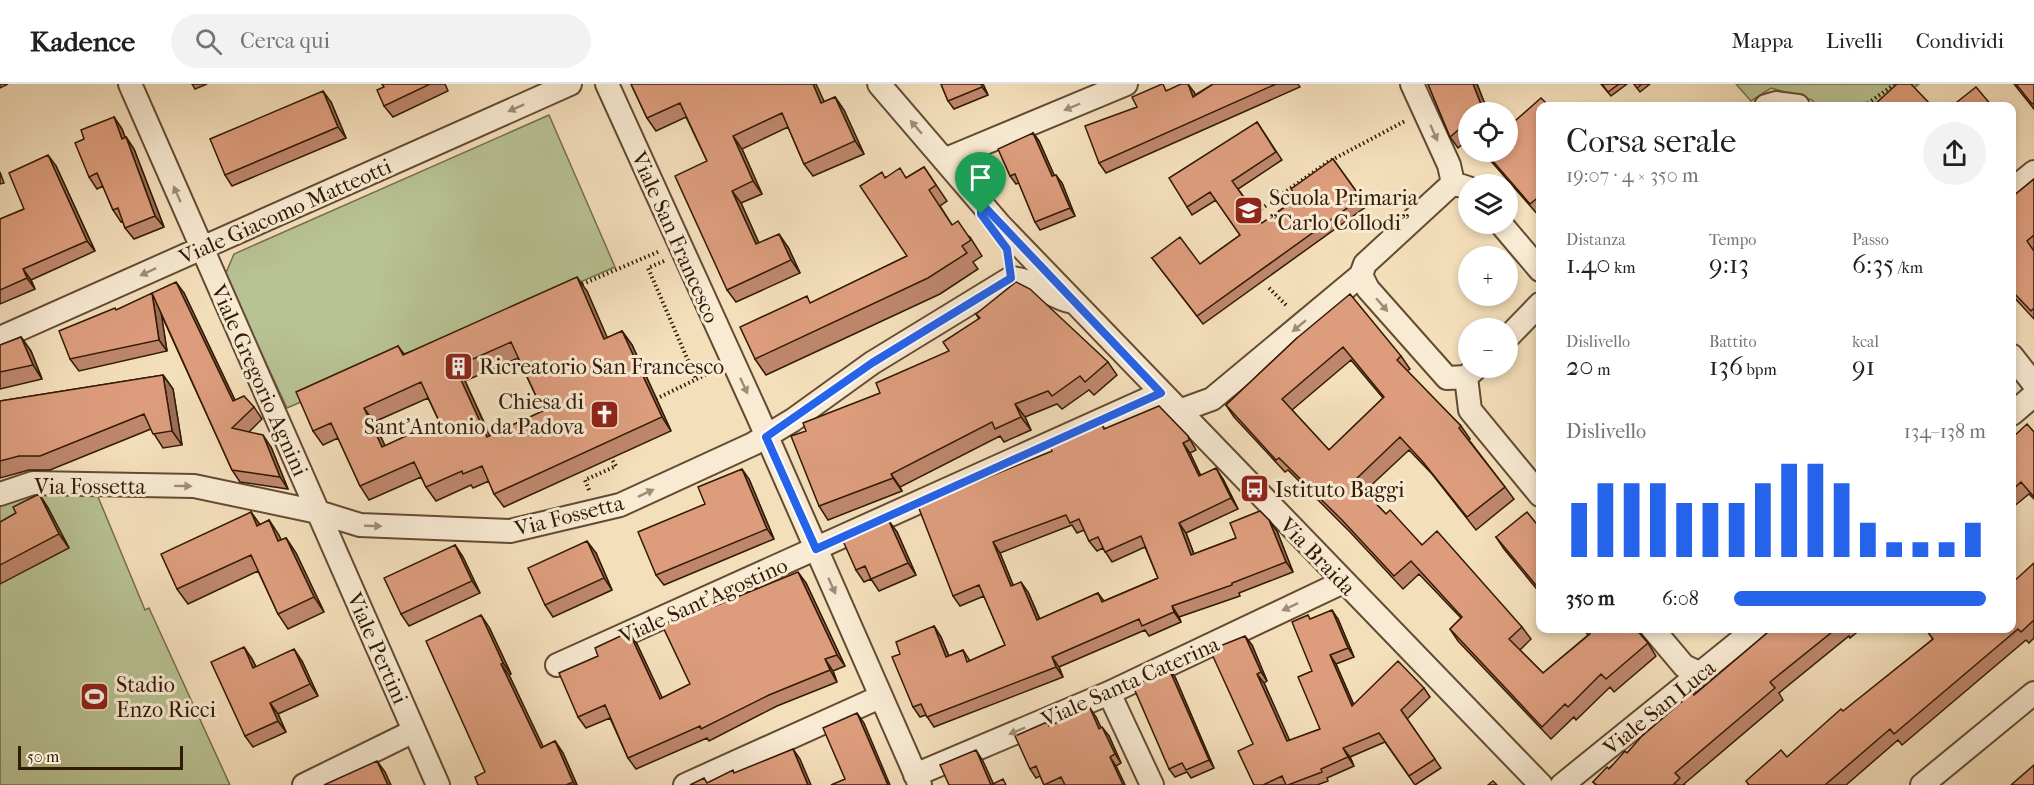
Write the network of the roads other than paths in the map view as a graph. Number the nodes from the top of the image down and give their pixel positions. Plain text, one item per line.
1 (130, 84) edge
2 (570, 84) edge
3 (607, 84) edge
4 (879, 84) edge
5 (1126, 84) edge
6 (1413, 84) edge
7 (944, 160) junction
8 (2034, 172) edge
9 (1458, 180) edge
10 (1458, 187) edge
11 (2016, 187) edge
12 (981, 203) junction
13 (1509, 234) edge
14 (201, 248) junction
15 (1536, 265) edge
16 (1361, 275) junction
17 (1011, 278) junction
18 (1074, 302) junction
19 (1536, 308) edge
20 (1518, 327) edge
21 (0, 339) edge
22 (2016, 361) edge
23 (1458, 375) edge
24 (1471, 378) edge
25 (2034, 384) edge
26 (1161, 393) junction
27 (2034, 395) edge
28 (1179, 411) junction
29 (2016, 411) edge
30 (766, 437) junction
31 (1536, 490) edge
32 (0, 494) edge
33 (318, 512) junction
34 (816, 549) junction
35 (1343, 582) junction
36 (1656, 633) edge
37 (1750, 633) edge
38 (557, 665) dead end
39 (1701, 674) junction
40 (1109, 693) junction
41 (2034, 693) edge
42 (880, 696) junction
43 (414, 731) junction
44 (917, 780) edge
45 (304, 785) edge
46 (438, 785) edge
47 (685, 785) edge
48 (1152, 785) edge
49 (1541, 785) edge
50 (1562, 785) edge
51 (1922, 785) edge

14 -> 1 street, Viale Gregorio Agnini
2 -> 14 street, Viale Giacomo Matteotti
3 -> 30 street, Viale San Francesco
7 -> 4 street, Via Braida
5 -> 7 street
6 -> 9 street
7 - 12 street, Via Braida
8 - 11 street
10 - 16 street
12 - 17 street
12 - 18 street, Via Braida
13 - 15 street
14 -> 21 street, Viale Giacomo Matteotti
14 - 33 street, Viale Gregorio Agnini
16 -> 23 street
16 -> 28 street
17 - 18 street
17 - 30 street, Via Fossetta
18 - 26 street, Via Braida
19 - 20 street
22 - 25 street
24 - 31 street
26 - 28 street, Via Braida
26 - 34 street, Viale Sant'Agostino
27 - 29 street
28 - 35 street, Via Braida
33 -> 30 street, Via Fossetta
30 - 34 street, Viale San Francesco
32 -> 33 street, Via Fossetta
33 - 43 street, Viale Pertini
34 - 38 street, Viale Sant'Agostino
34 -> 42 street, Viale San Francesco
35 -> 40 street, Viale Santa Caterina
35 - 49 street, Via Braida
36 - 39 street
37 - 39 street, Viale San Luca
39 - 50 street, Viale San Luca
40 -> 44 street, Viale Santa Caterina
40 - 48 street
41 - 51 street
42 - 44 street, Viale San Francesco
42 - 47 street
43 - 45 street
43 - 46 street, Viale Pertini

